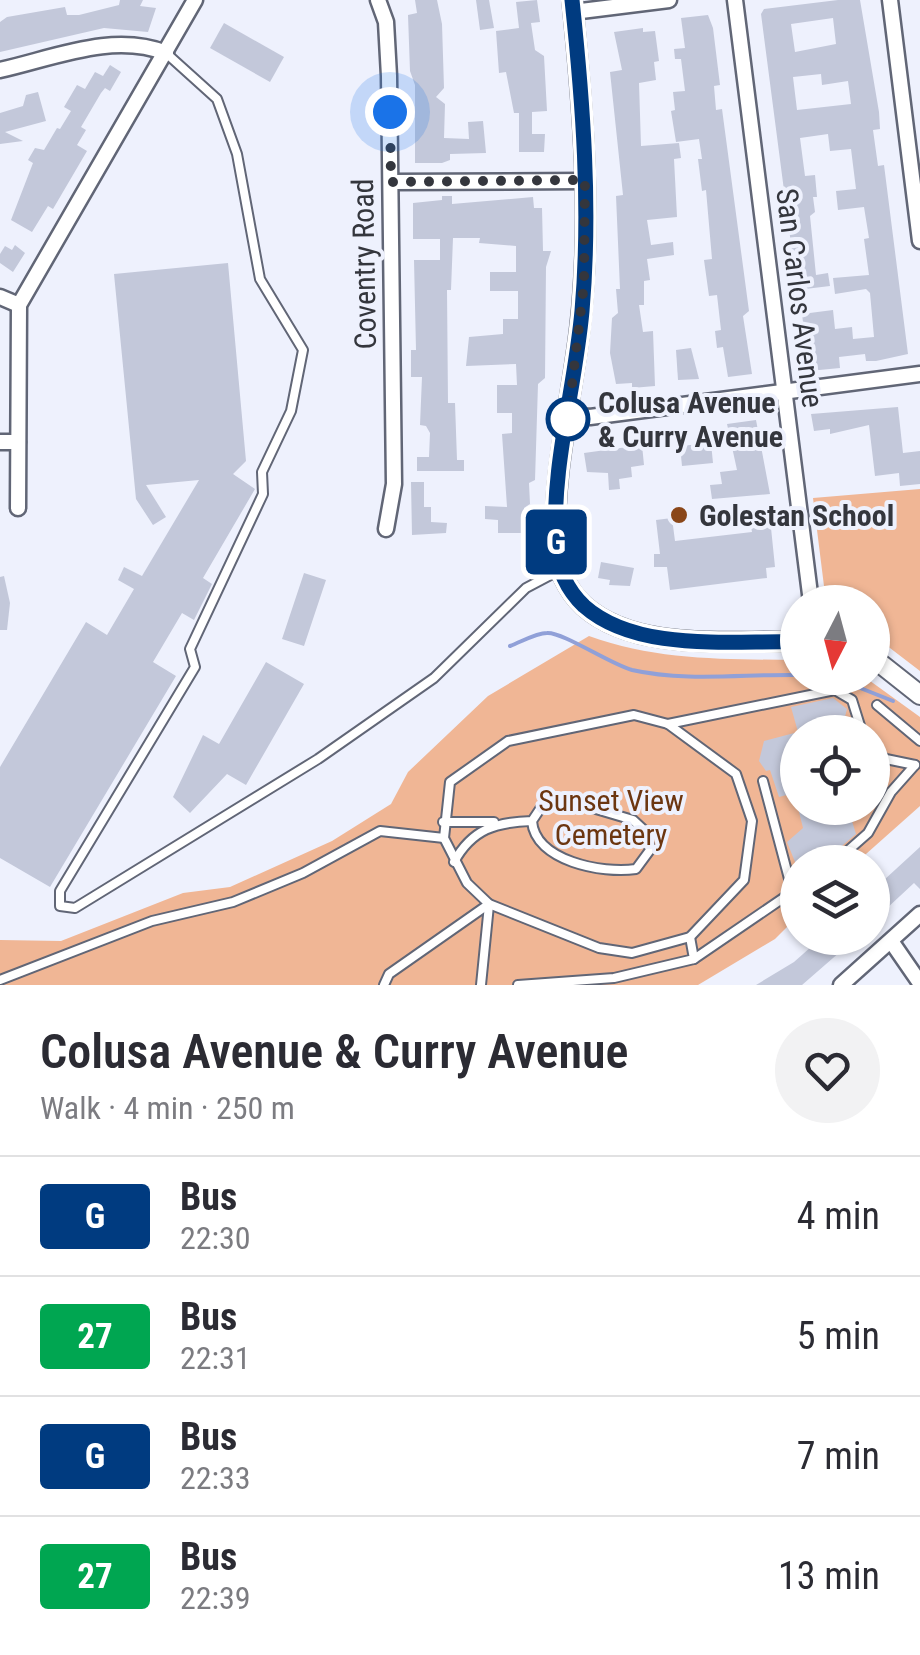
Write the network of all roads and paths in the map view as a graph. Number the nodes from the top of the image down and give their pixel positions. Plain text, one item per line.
1 (195, 0) edge
2 (378, 0) edge
3 (669, 0) edge
4 (735, 0) edge
5 (890, 0) edge
6 (572, 6) edge
7 (166, 53) junction
8 (0, 70) edge
9 (585, 180) junction
10 (391, 182) junction
11 (920, 241) edge
12 (0, 297) edge
13 (19, 306) junction
14 (920, 374) edge
15 (785, 393) junction
16 (568, 415) junction
17 (0, 442) edge
18 (18, 442) junction
19 (18, 508) dead end
20 (386, 529) dead end
21 (560, 570) junction
22 (808, 585) edge
23 (780, 641) edge
24 (890, 671) edge
25 (920, 695) edge
26 (877, 705) dead end
27 (857, 715) edge
28 (668, 724) junction
29 (920, 742) edge
30 (890, 760) edge
31 (918, 764) edge
32 (764, 781) dead end
33 (890, 796) edge
34 (532, 821) junction
35 (443, 822) junction
36 (494, 822) junction
37 (872, 825) edge
38 (444, 838) junction
39 (782, 845) edge
40 (854, 845) edge
41 (454, 862) junction
42 (780, 899) edge
43 (489, 904) junction
44 (920, 914) edge
45 (690, 937) junction
46 (890, 941) joint
47 (874, 955) edge
48 (694, 959) junction
49 (0, 980) edge
50 (920, 984) edge
51 (384, 985) edge
52 (482, 985) edge
53 (518, 985) edge
54 (841, 985) edge

1 - 7 street
2 - 10 street, Coventry Road
3 - 6 street
4 - 15 street, San Carlos Avenue
5 - 11 street
6 - 9 street
7 - 8 street
7 - 13 street
7 - 21 lane
9 - 10 street
9 - 16 street
10 - 20 street, Coventry Road
12 - 13 street
13 - 18 street
14 - 15 street
15 - 16 street
15 - 22 street, San Carlos Avenue
16 - 21 street
17 - 18 street
18 - 19 street
21 - 23 street
24 - 25 street
26 - 29 lane
27 - 28 lane
28 - 35 lane
28 - 45 lane
30 - 31 lane
31 - 33 lane
32 - 39 lane
34 - 34 lane
34 - 36 lane
35 - 36 lane
35 - 38 lane
36 - 41 lane
37 - 40 lane
38 - 41 lane
38 - 49 lane
41 - 43 lane
42 - 48 lane
43 - 45 lane
43 - 51 lane
43 - 52 lane
44 - 46 street
45 - 48 lane
46 - 50 street
47 - 54 street
48 - 53 lane

